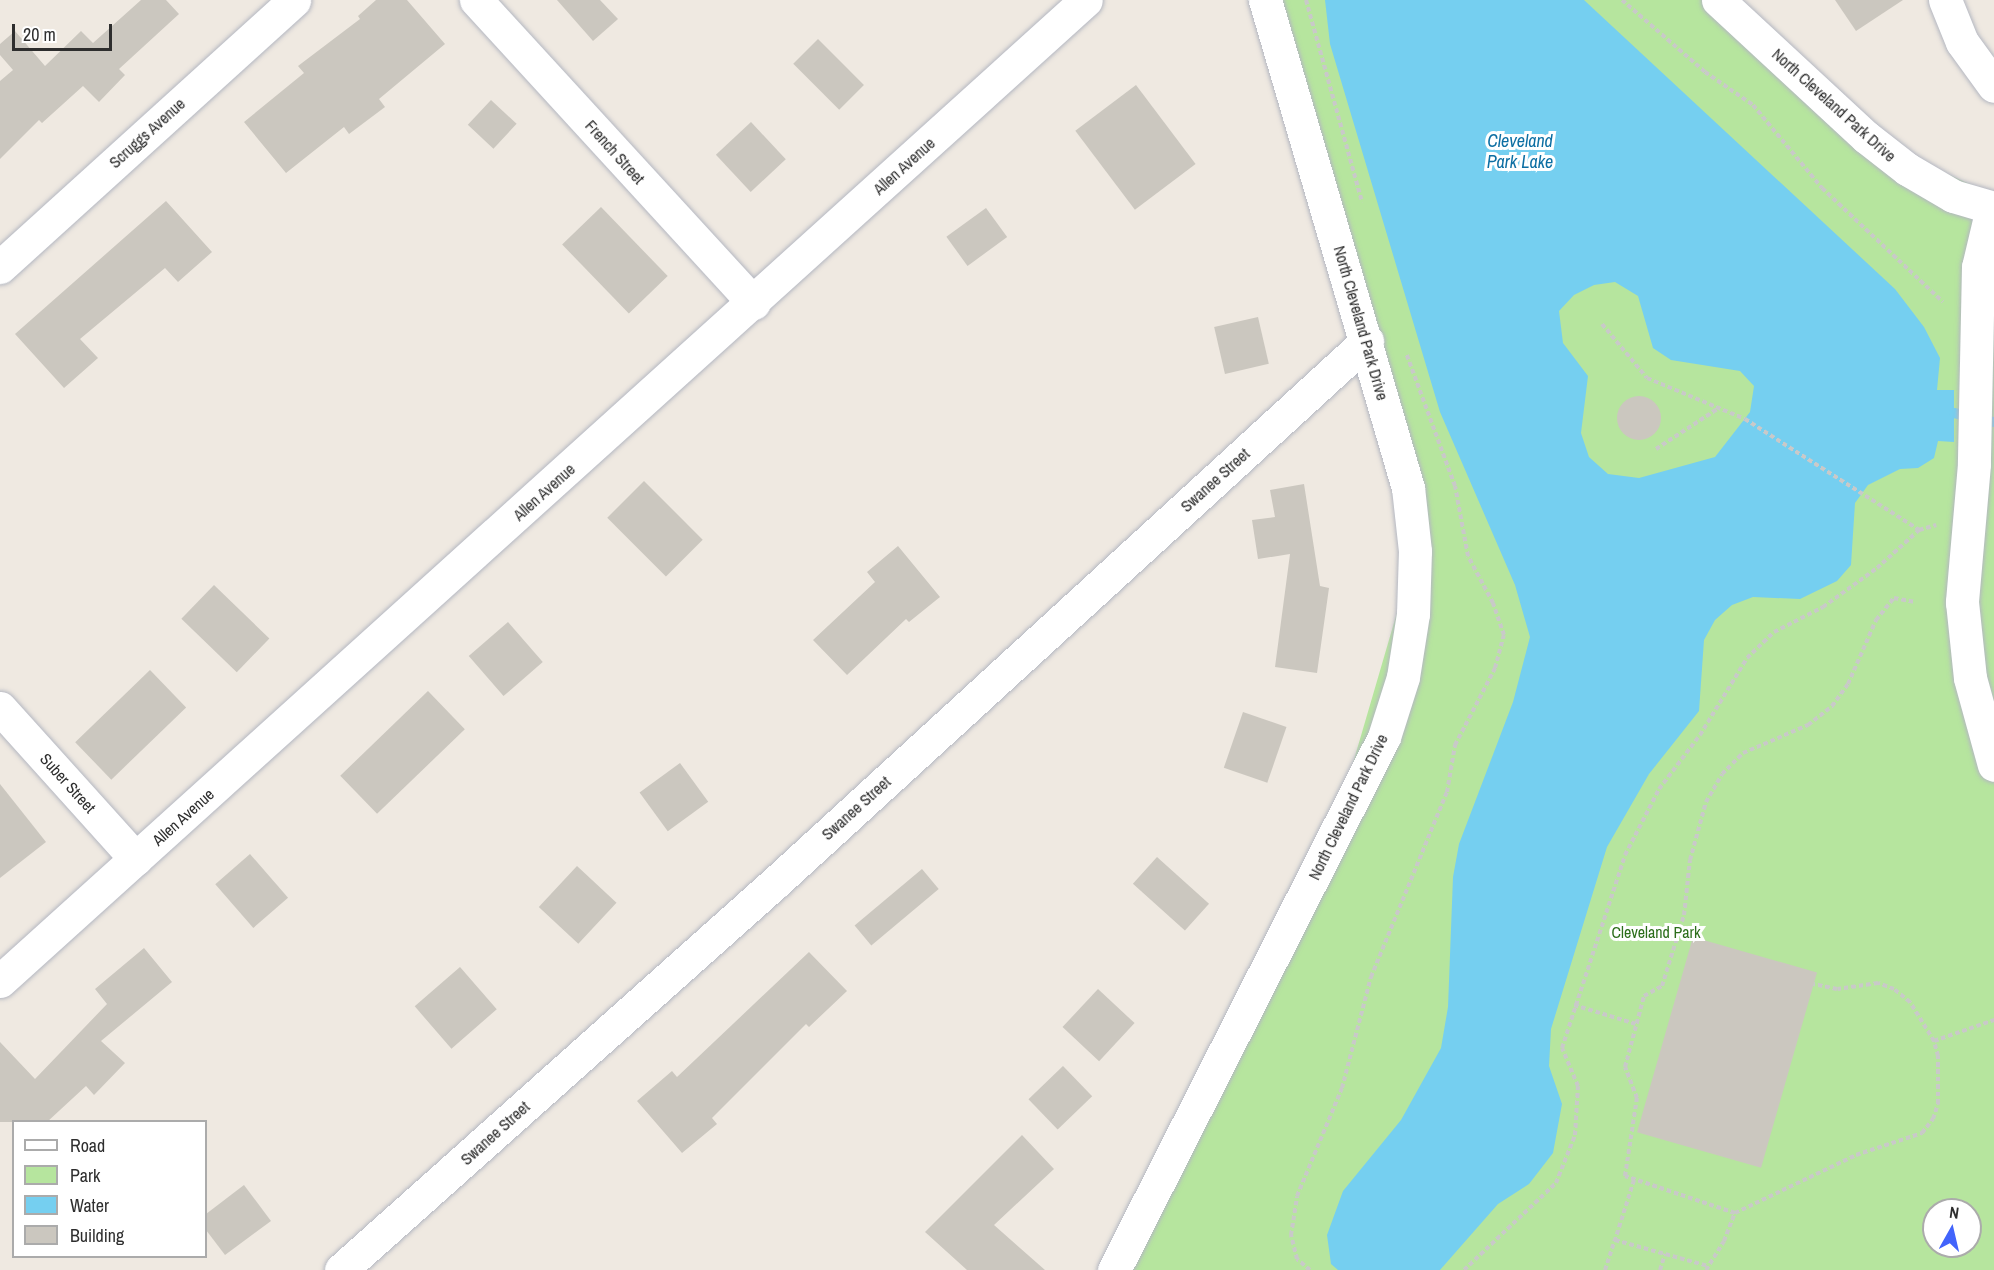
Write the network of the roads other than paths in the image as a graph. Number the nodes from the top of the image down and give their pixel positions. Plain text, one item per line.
1 (294, 0) edge
2 (476, 0) edge
3 (1086, 0) edge
4 (1265, 0) edge
5 (1718, 0) edge
6 (1945, 0) edge
7 (1994, 86) edge
8 (1993, 208) edge
9 (0, 267) edge
10 (754, 303) junction
11 (1367, 341) junction
12 (0, 708) edge
13 (1994, 765) edge
14 (136, 859) junction
15 (0, 981) edge
16 (1115, 1269) edge
17 (341, 1270) edge

1 - 9 street, Scruggs Avenue
2 - 10 street, French Street
3 - 10 street, Allen Avenue
4 - 11 street, North Cleveland Park Drive
5 - 8 street, North Cleveland Park Drive
6 - 7 street
8 - 13 street
10 - 14 street, Allen Avenue
11 - 16 street, North Cleveland Park Drive
11 - 17 street, Swanee Street
12 - 14 street, Suber Street
14 - 15 street, Allen Avenue

